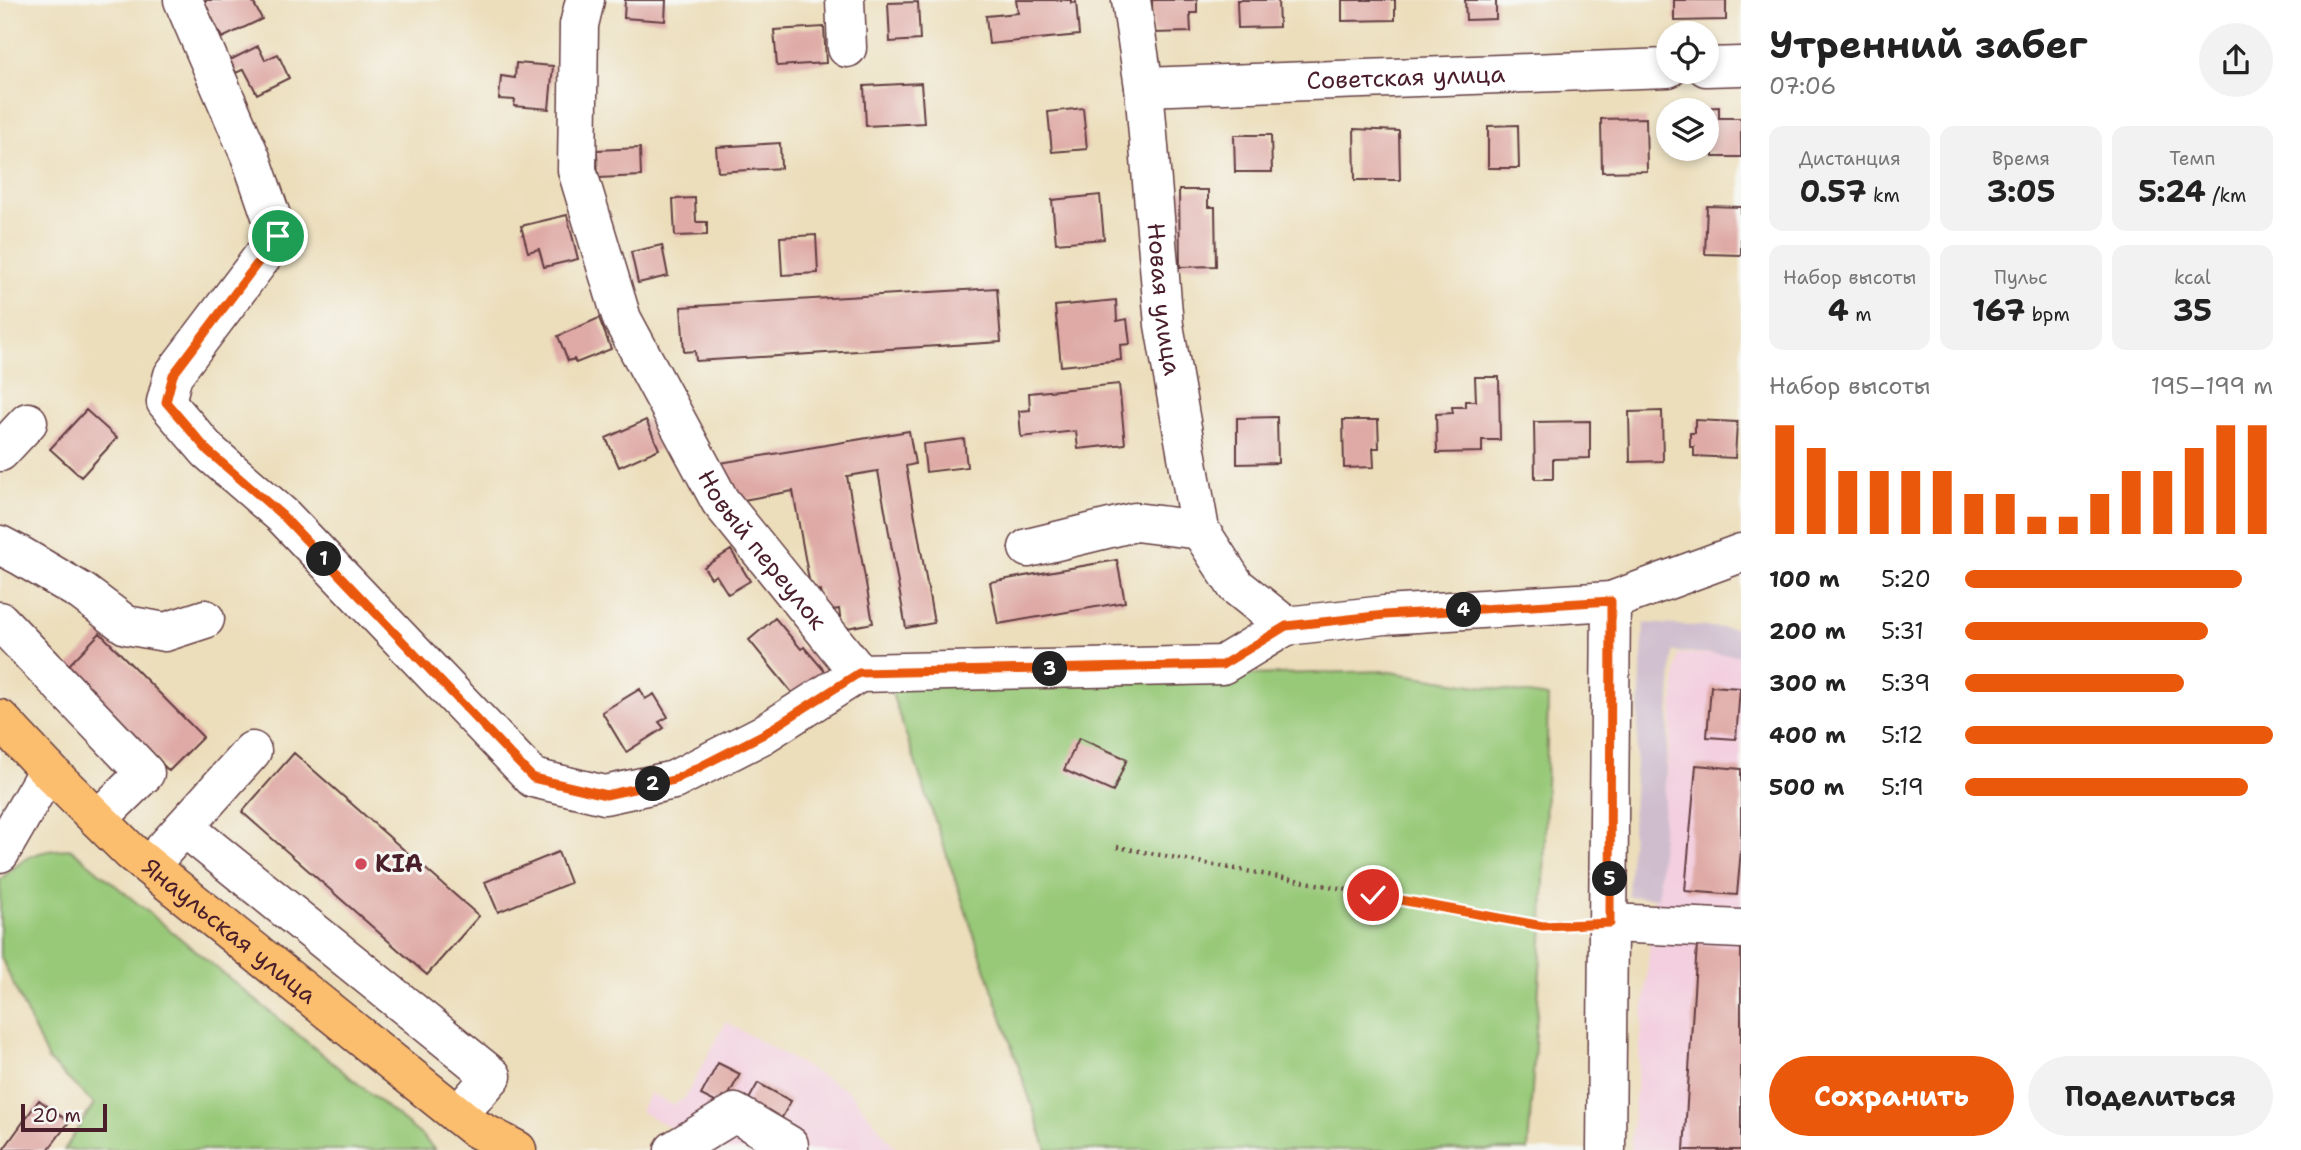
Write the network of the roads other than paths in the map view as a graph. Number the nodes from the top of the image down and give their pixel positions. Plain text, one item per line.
1 (183, 0) edge
2 (585, 0) edge
3 (845, 0) edge
4 (1131, 0) edge
5 (847, 48) dead end
6 (1741, 66) edge
7 (1719, 67) edge
8 (1656, 68) edge
9 (1144, 87) junction
10 (28, 422) dead end
11 (0, 452) edge
12 (1200, 530) junction
13 (0, 545) edge
14 (1028, 548) dead end
15 (1741, 553) edge
16 (1611, 601) junction
17 (205, 619) dead end
18 (0, 621) edge
19 (1286, 626) junction
20 (859, 673) junction
21 (0, 719) edge
22 (252, 751) dead end
23 (48, 770) junction
24 (98, 819) junction
25 (184, 827) junction
26 (0, 853) edge
27 (149, 866) junction
28 (1610, 923) junction
29 (1741, 929) edge
30 (472, 1131) edge
31 (517, 1150) edge
32 (674, 1150) edge
33 (789, 1150) edge
34 (1606, 1150) edge

1 - 20 street
2 - 20 street, Новый переулок
3 - 5 street
4 - 9 street, Новая улица
6 - 7 street
8 - 9 street, Советская улица
9 - 12 street, Новая улица
10 - 11 street
12 - 14 street
12 - 19 street, Новая улица
13 - 17 street
15 - 16 street
16 - 19 street
16 - 28 street
18 - 24 street
19 - 20 street
21 - 23 main road, Янаульская улица
22 - 25 street
23 - 24 main road, Янаульская улица
23 - 26 street
24 - 27 main road, Янаульская улица
25 - 27 street
25 - 30 street
27 - 30 main road, Янаульская улица
28 - 29 street
28 - 34 street
30 - 31 main road, Янаульская улица
32 - 33 street

